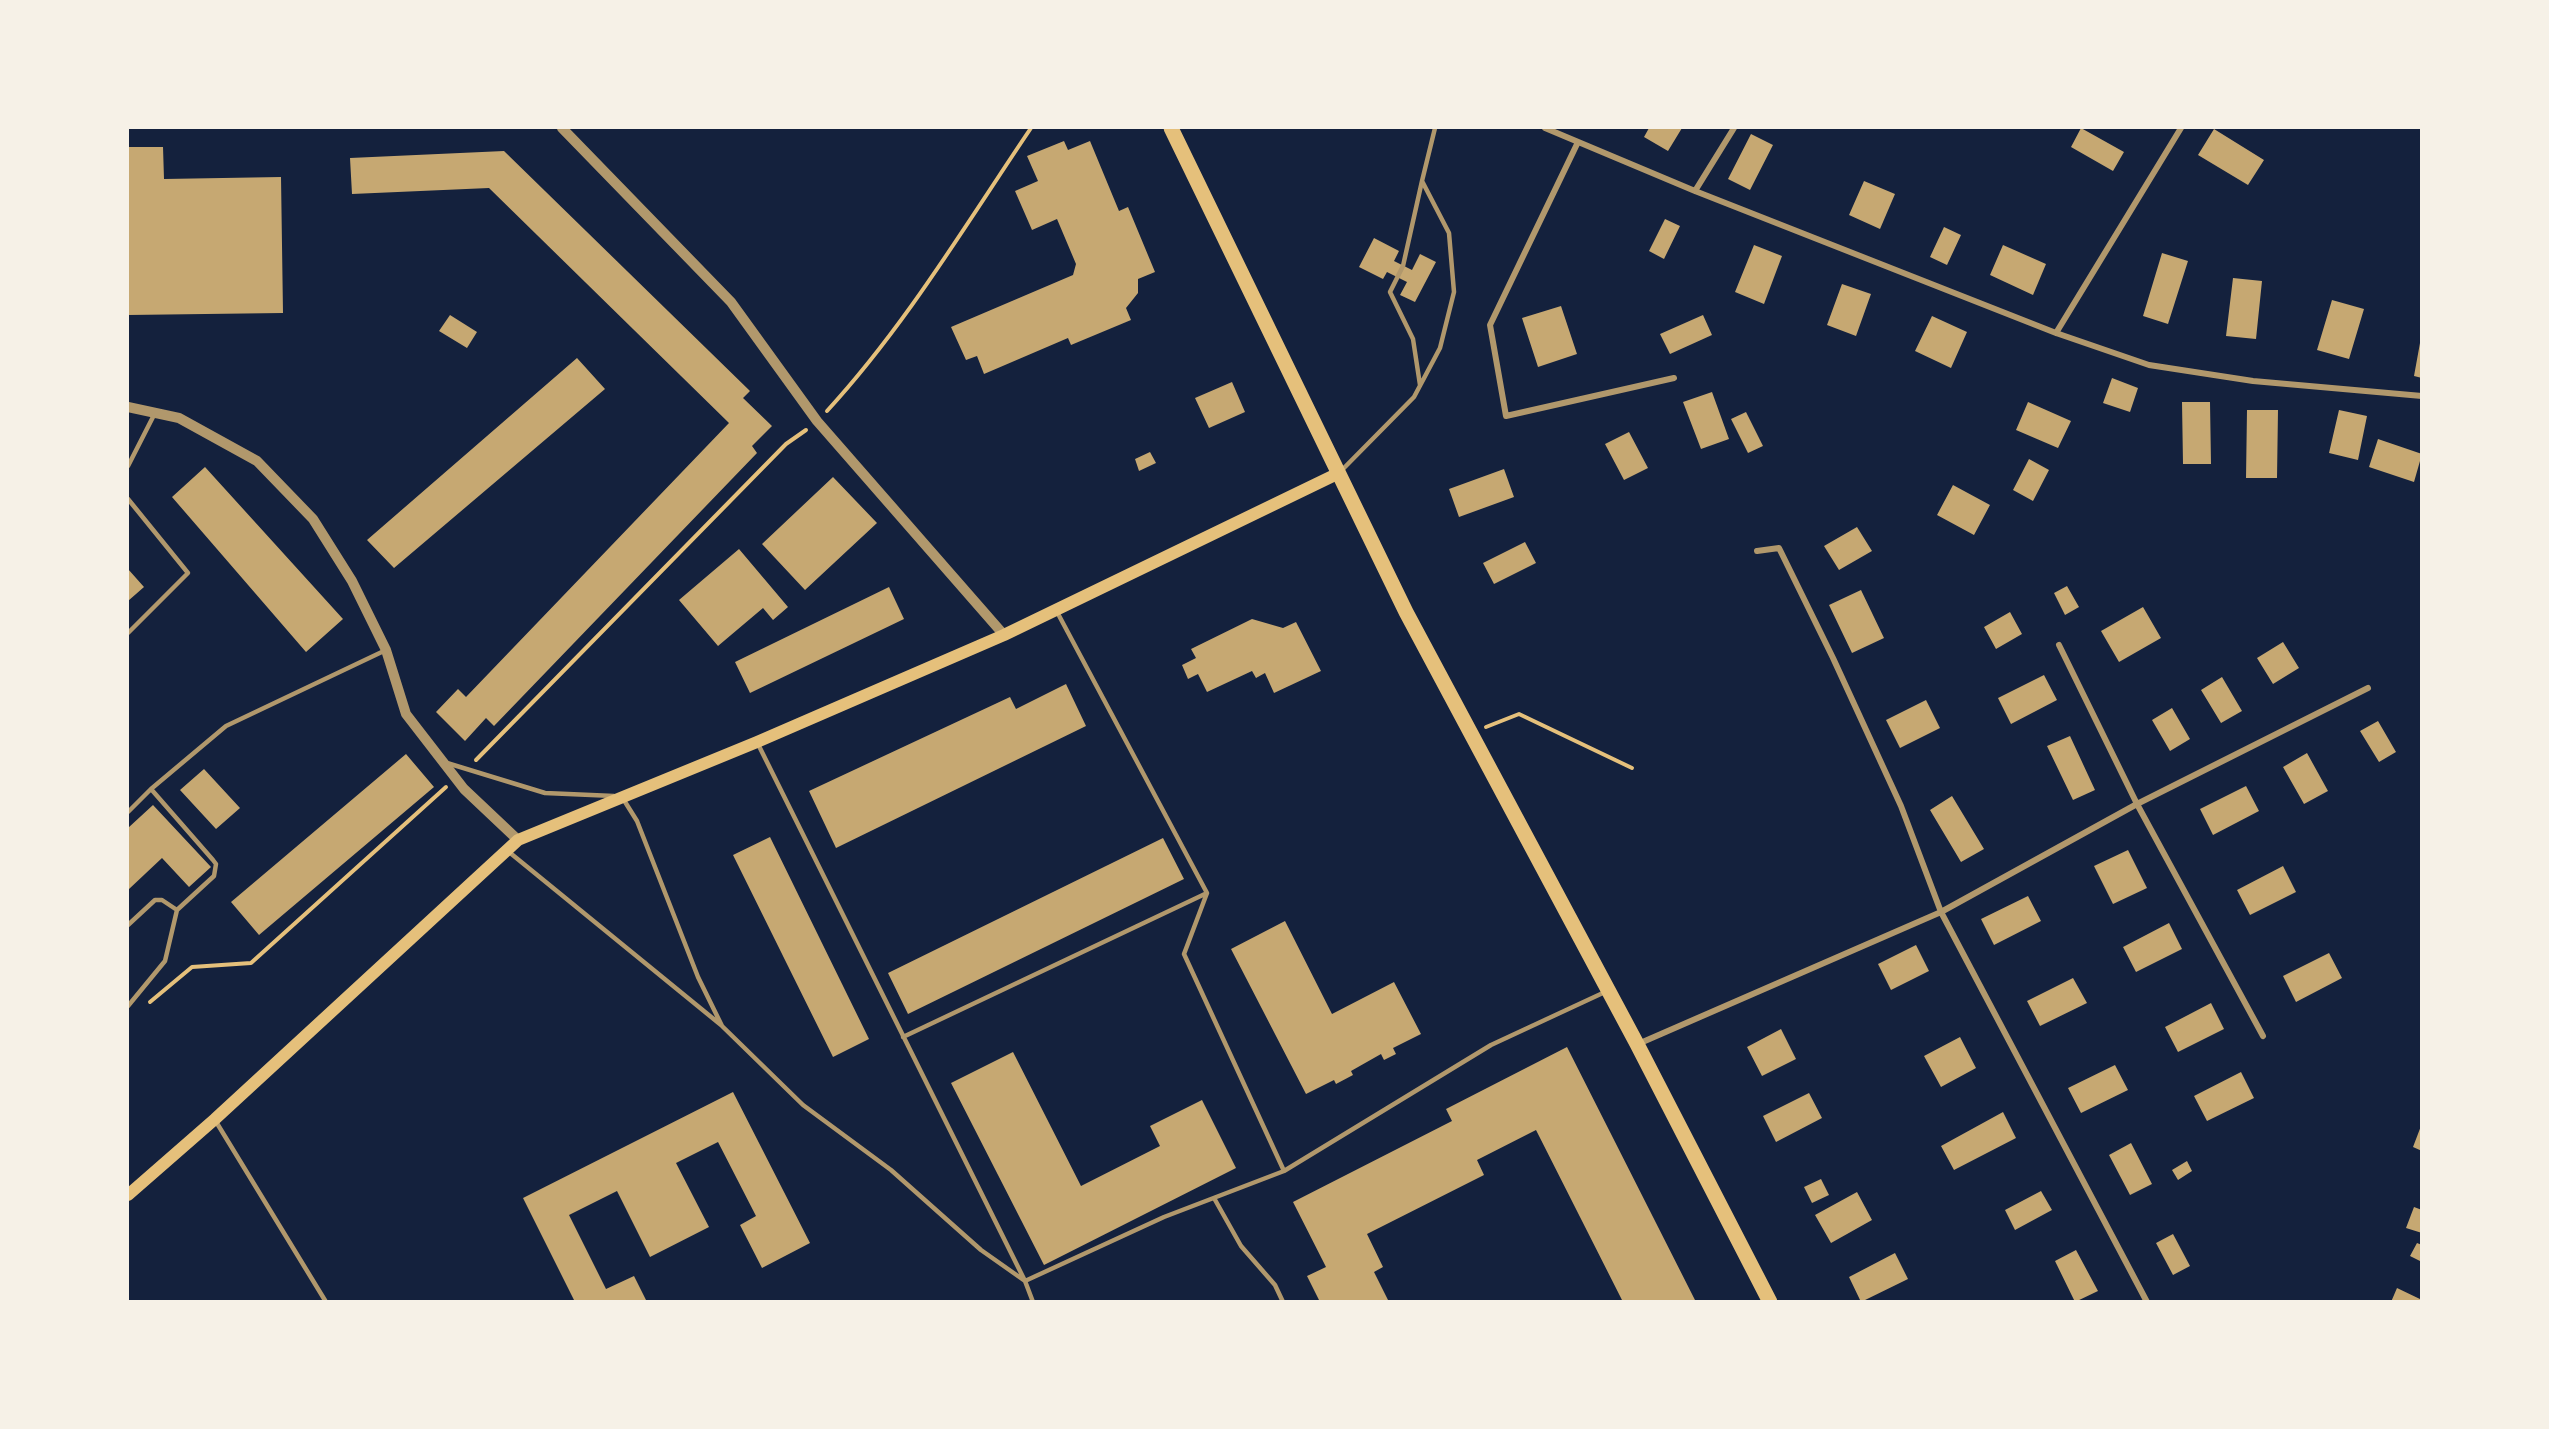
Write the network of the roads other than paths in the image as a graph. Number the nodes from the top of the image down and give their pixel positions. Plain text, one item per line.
1 (562, 128) edge
2 (1170, 128) edge
3 (1435, 128) edge
4 (1545, 128) edge
5 (1734, 128) edge
6 (2181, 128) edge
7 (1578, 142) junction
8 (1422, 181) junction
9 (1695, 191) junction
10 (2056, 333) junction
11 (1674, 378) dead end
12 (1420, 386) junction
13 (2421, 396) edge
14 (128, 407) edge
15 (154, 413) junction
16 (128, 466) edge
17 (1339, 473) junction
18 (128, 499) edge
19 (1757, 551) dead end
20 (1056, 610) junction
21 (128, 633) edge
22 (1004, 635) junction
23 (2059, 645) dead end
24 (386, 650) junction
25 (2368, 688) dead end
26 (757, 742) junction
27 (443, 762) junction
28 (151, 789) junction
29 (622, 796) junction
30 (2137, 804) junction
31 (128, 812) edge
32 (518, 840) junction
33 (507, 850) junction
34 (1207, 892) junction
35 (177, 910) junction
36 (1941, 912) junction
37 (128, 925) edge
38 (1608, 991) junction
39 (128, 1006) edge
40 (722, 1026) junction
41 (903, 1036) junction
42 (2263, 1036) dead end
43 (1637, 1044) junction
44 (215, 1119) junction
45 (1284, 1171) junction
46 (129, 1191) edge
47 (1214, 1198) junction
48 (1025, 1281) junction
49 (327, 1302) edge
50 (1033, 1302) edge
51 (1283, 1302) edge
52 (1770, 1302) edge
53 (2147, 1302) edge

1 - 22 street
2 - 17 main road
3 - 8 lane
4 - 7 street
5 - 9 street
6 - 10 street
7 - 9 street
7 - 11 street
8 - 12 lane
8 - 12 lane
9 - 10 street
10 - 13 street
12 - 17 lane
14 - 15 street
15 - 16 lane
15 - 24 street
17 - 20 main road
17 - 38 main road
18 - 21 lane
19 - 36 street
20 - 22 main road
20 - 34 lane
22 - 26 main road
23 - 30 street
24 - 27 street
24 - 28 lane
25 - 30 street
26 - 29 main road
26 - 41 lane
27 - 29 lane
27 - 32 street
28 - 31 lane
28 - 35 lane
29 - 32 main road
29 - 40 lane
30 - 36 street
30 - 42 street
32 - 33 main road
33 - 40 lane
33 - 44 main road
34 - 41 lane
34 - 45 lane
35 - 37 lane
35 - 39 lane
36 - 43 street
36 - 53 street
38 - 43 main road
38 - 45 lane
40 - 48 lane
41 - 48 lane
43 - 52 main road
44 - 46 main road
44 - 49 lane
45 - 47 lane
47 - 48 lane
47 - 51 lane
48 - 50 lane

